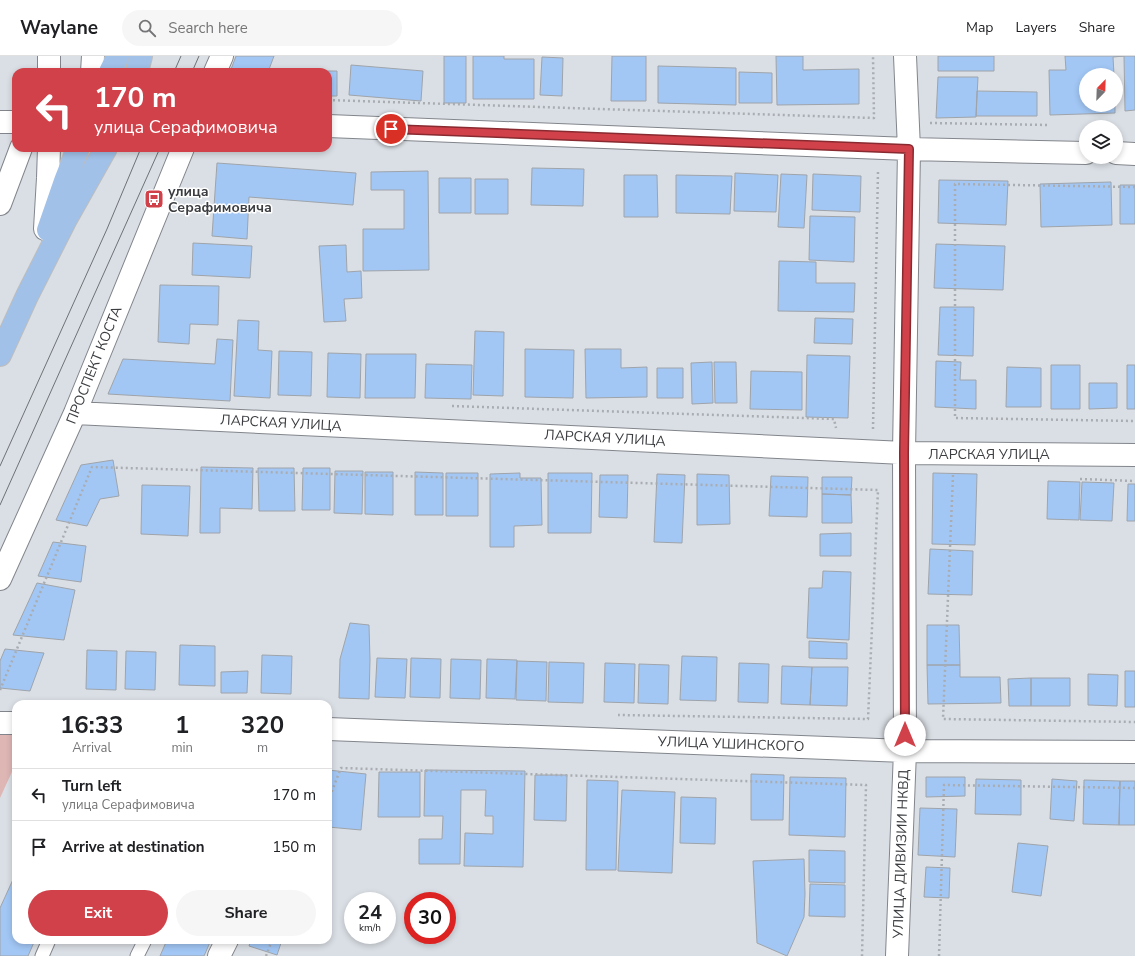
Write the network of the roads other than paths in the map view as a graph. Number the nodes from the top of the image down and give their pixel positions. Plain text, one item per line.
1 (49, 56) edge
2 (93, 56) edge
3 (118, 56) edge
4 (141, 56) edge
5 (222, 56) edge
6 (905, 56) edge
7 (49, 68) edge
8 (92, 68) edge
9 (112, 68) edge
10 (138, 68) edge
11 (217, 68) edge
12 (0, 122) edge
13 (12, 122) edge
14 (332, 126) edge
15 (909, 149) junction
16 (20, 152) edge
17 (49, 152) edge
18 (76, 152) edge
19 (81, 152) edge
20 (104, 152) edge
21 (181, 152) edge
22 (1079, 153) edge
23 (1123, 153) edge
24 (1135, 154) edge
25 (0, 204) edge
26 (66, 219) junction
27 (44, 244) junction
28 (27, 296) junction
29 (0, 355) edge
30 (75, 413) junction
31 (904, 453) junction
32 (1135, 455) edge
33 (0, 578) edge
34 (0, 723) edge
35 (12, 723) edge
36 (332, 730) edge
37 (905, 750) junction
38 (1135, 752) edge
39 (47, 944) edge
40 (143, 944) edge
41 (224, 944) edge
42 (42, 956) edge
43 (137, 956) edge
44 (219, 956) edge
45 (897, 956) edge

1 - 7 street
2 - 8 street
3 - 9 main road
4 - 10 main road
5 - 11 street
6 - 15 street, УЛИЦА ДИВИЗИИ НКВД
12 - 13 street
14 - 15 street
15 - 22 street
15 - 31 street, УЛИЦА ДИВИЗИИ НКВД
16 - 25 street
17 - 27 street
18 - 27 main road
19 - 26 street
20 - 26 main road
21 - 30 street, ПРОСПЕКТ КОСТА
23 - 24 street
26 - 28 main road
27 - 28 main road
28 - 29 main road
30 - 31 street, ЛАРСКАЯ УЛИЦА
30 - 33 street, ПРОСПЕКТ КОСТА
31 - 32 street, ЛАРСКАЯ УЛИЦА
31 - 37 street, УЛИЦА ДИВИЗИИ НКВД
34 - 35 street
36 - 37 street, УЛИЦА УШИНСКОГО
37 - 38 street, УЛИЦА УШИНСКОГО
37 - 45 street, УЛИЦА ДИВИЗИИ НКВД
39 - 42 lane
40 - 43 lane
41 - 44 street

